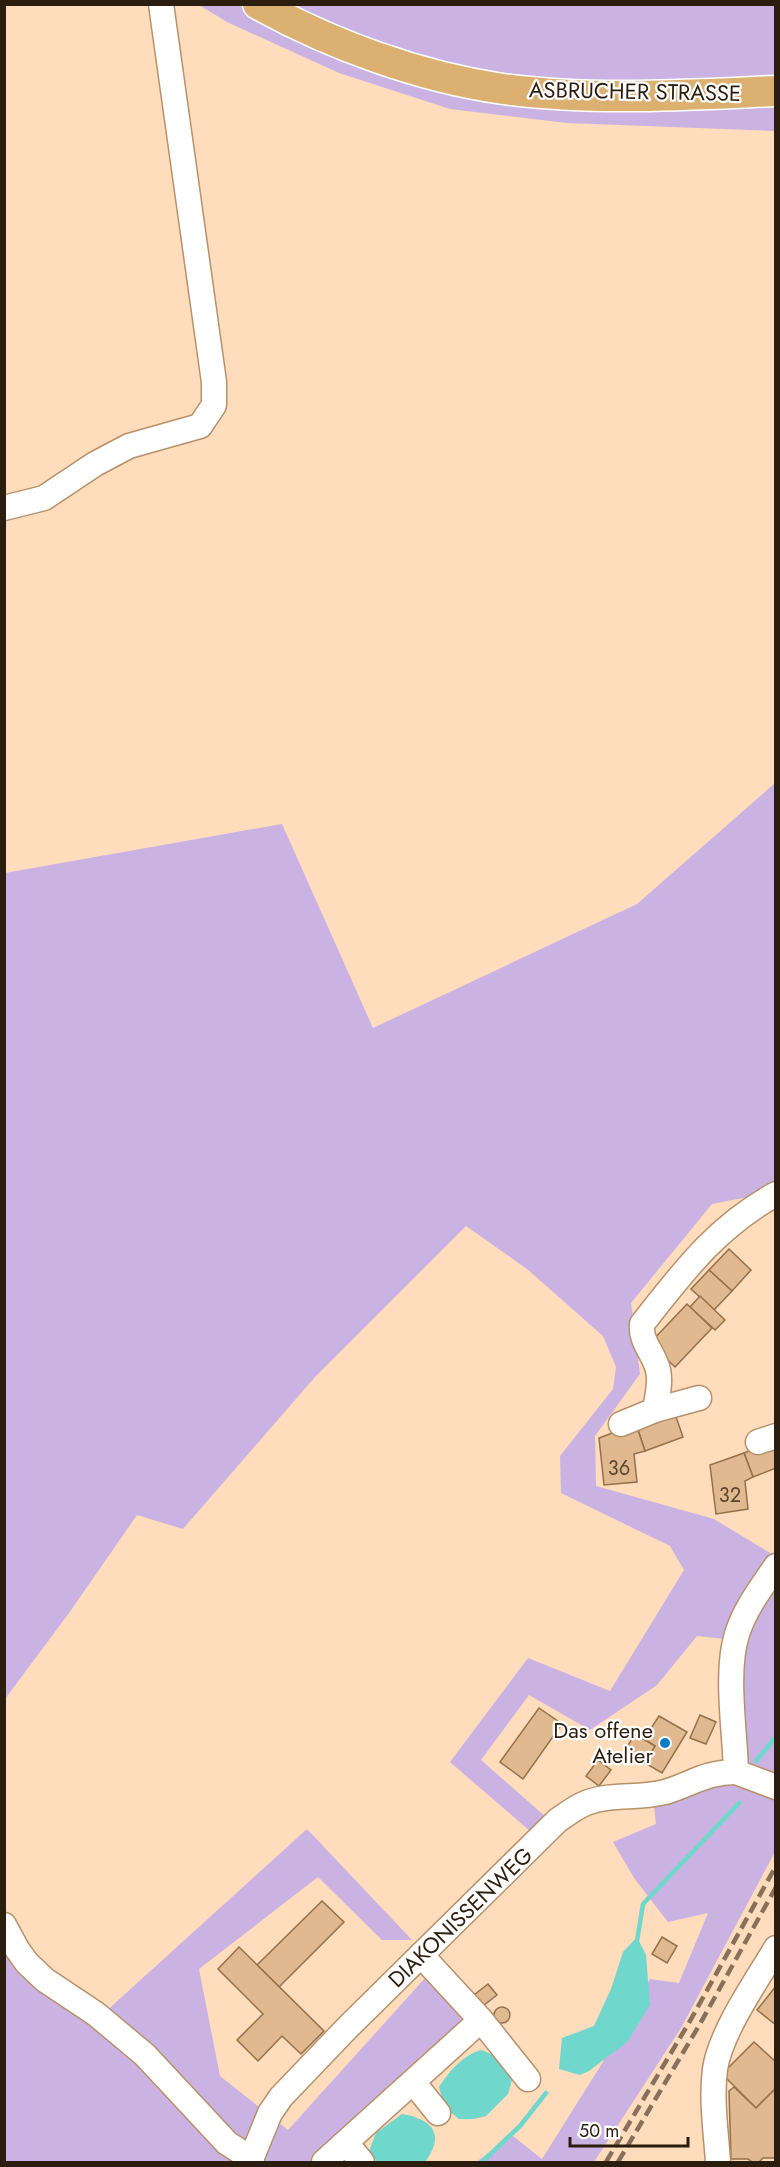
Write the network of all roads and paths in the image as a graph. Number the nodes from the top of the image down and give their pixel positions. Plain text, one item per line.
1 (161, 4) edge
2 (258, 4) edge
3 (776, 91) edge
4 (4, 507) edge
5 (776, 1194) edge
6 (699, 1398) dead end
7 (655, 1410) junction
8 (621, 1424) dead end
9 (776, 1566) edge
10 (736, 1772) junction
11 (776, 1787) edge
12 (4, 1925) edge
13 (776, 1948) edge
14 (421, 1955) junction
15 (481, 2020) junction
16 (528, 2079) dead end
17 (413, 2082) junction
18 (438, 2113) dead end
19 (346, 2143) junction
20 (251, 2161) edge
21 (324, 2163) edge
22 (362, 2163) edge
23 (718, 2163) edge

1 - 4 street
2 - 3 main road, ASBRUCHER STRASSE
5 - 7 street
6 - 7 street
7 - 8 street
9 - 10 street
10 - 11 street, DIAKONISSENWEG
10 - 14 street, DIAKONISSENWEG
12 - 20 street
13 - 23 street
14 - 15 street
14 - 20 street, DIAKONISSENWEG
15 - 16 street
15 - 17 street
17 - 18 street
17 - 19 street
19 - 21 street
19 - 22 street

